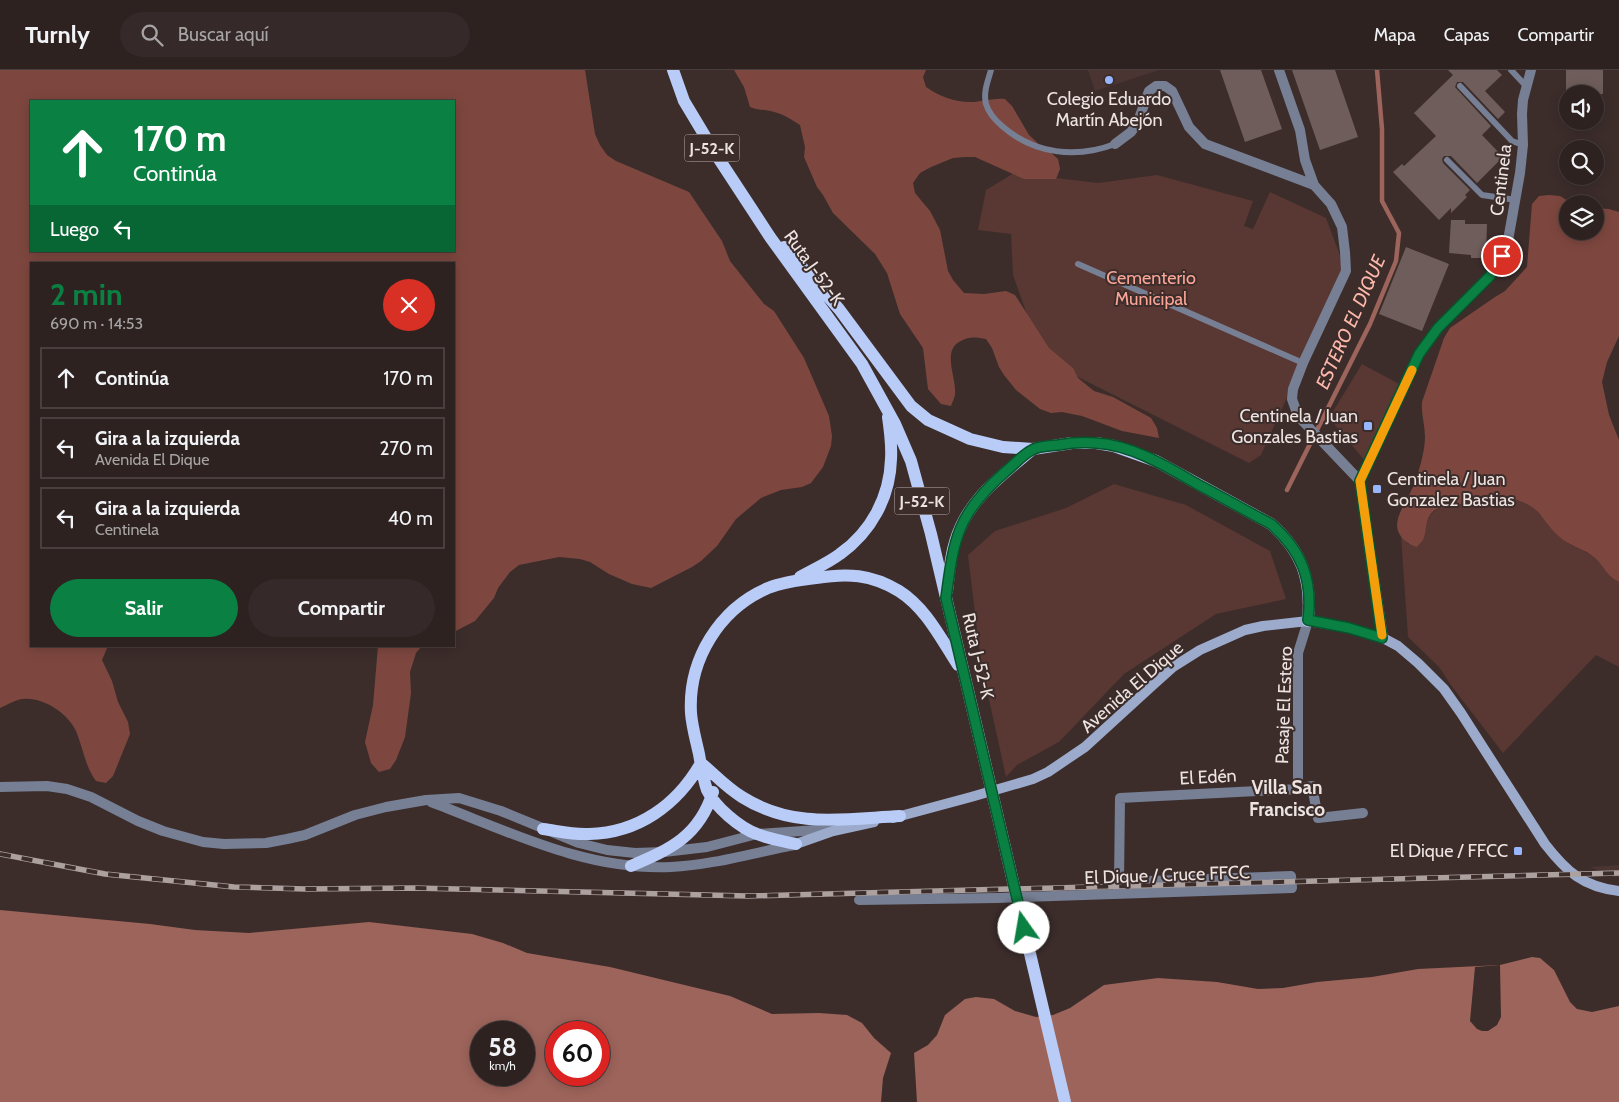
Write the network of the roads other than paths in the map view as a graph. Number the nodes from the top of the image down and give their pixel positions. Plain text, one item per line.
1 (674, 70) edge
2 (991, 70) edge
3 (1279, 70) edge
4 (1511, 70) edge
5 (1531, 70) edge
6 (1460, 86) dead end
7 (1526, 86) junction
8 (1115, 144) joint
9 (1523, 144) junction
10 (1447, 160) dead end
11 (1314, 185) junction
12 (1516, 200) junction
13 (759, 222) junction
14 (1078, 264) dead end
15 (1303, 364) junction
16 (887, 407) junction
17 (1032, 449) junction
18 (1360, 481) junction
19 (795, 580) junction
20 (946, 598) junction
21 (1308, 620) junction
22 (1382, 638) junction
23 (964, 673) junction
24 (701, 763) junction
25 (717, 777) junction
26 (0, 787) edge
27 (1298, 789) junction
28 (711, 798) junction
29 (426, 800) junction
30 (1363, 813) dead end
31 (900, 816) junction
32 (543, 829) junction
33 (833, 832) junction
34 (757, 834) junction
35 (796, 844) junction
36 (664, 852) junction
37 (631, 866) junction
38 (1119, 882) junction
39 (1619, 891) edge
40 (1114, 893) junction
41 (859, 900) dead end
42 (1065, 1102) edge

1 - 13 main road, Ruta J-52-K / J-52-K
2 - 8 lane
3 - 11 street
4 - 7 lane
5 - 7 street, Centinela
6 - 9 lane
7 - 9 street, Centinela
8 - 11 street
9 - 12 street, Centinela
10 - 12 lane
11 - 15 street
12 - 18 street, Centinela
13 - 16 main road, Ruta J-52-K / J-52-K
13 - 17 main road
14 - 15 lane
15 - 18 street
16 - 19 main road
16 - 20 main road, Ruta J-52-K / J-52-K
17 - 20 main road
17 - 21 main road
18 - 22 street
19 - 23 main road
19 - 24 main road
20 - 23 main road, Ruta J-52-K / J-52-K
21 - 22 main road, Avenida El Dique
21 - 27 street, Pasaje El Estero
21 - 31 main road, Avenida El Dique
22 - 39 main road, Avenida El Dique
23 - 42 main road, Ruta J-52-K / J-52-K, bridge
24 - 25 main road
24 - 28 main road
24 - 32 main road
25 - 28 main road
25 - 31 main road
26 - 29 street
27 - 30 street, Pasaje El Estero
27 - 38 street, El Edén
28 - 34 main road
28 - 36 main road
29 - 32 street
29 - 37 street
31 - 33 main road, Avenida El Dique
32 - 36 street
33 - 34 street
33 - 35 main road, Avenida El Dique
34 - 35 main road
34 - 36 street
35 - 37 street
36 - 37 main road
38 - 40 street
38 - 40 street, El Dique / Cruce FFCC
40 - 41 street, El Dique / Cruce FFCC

